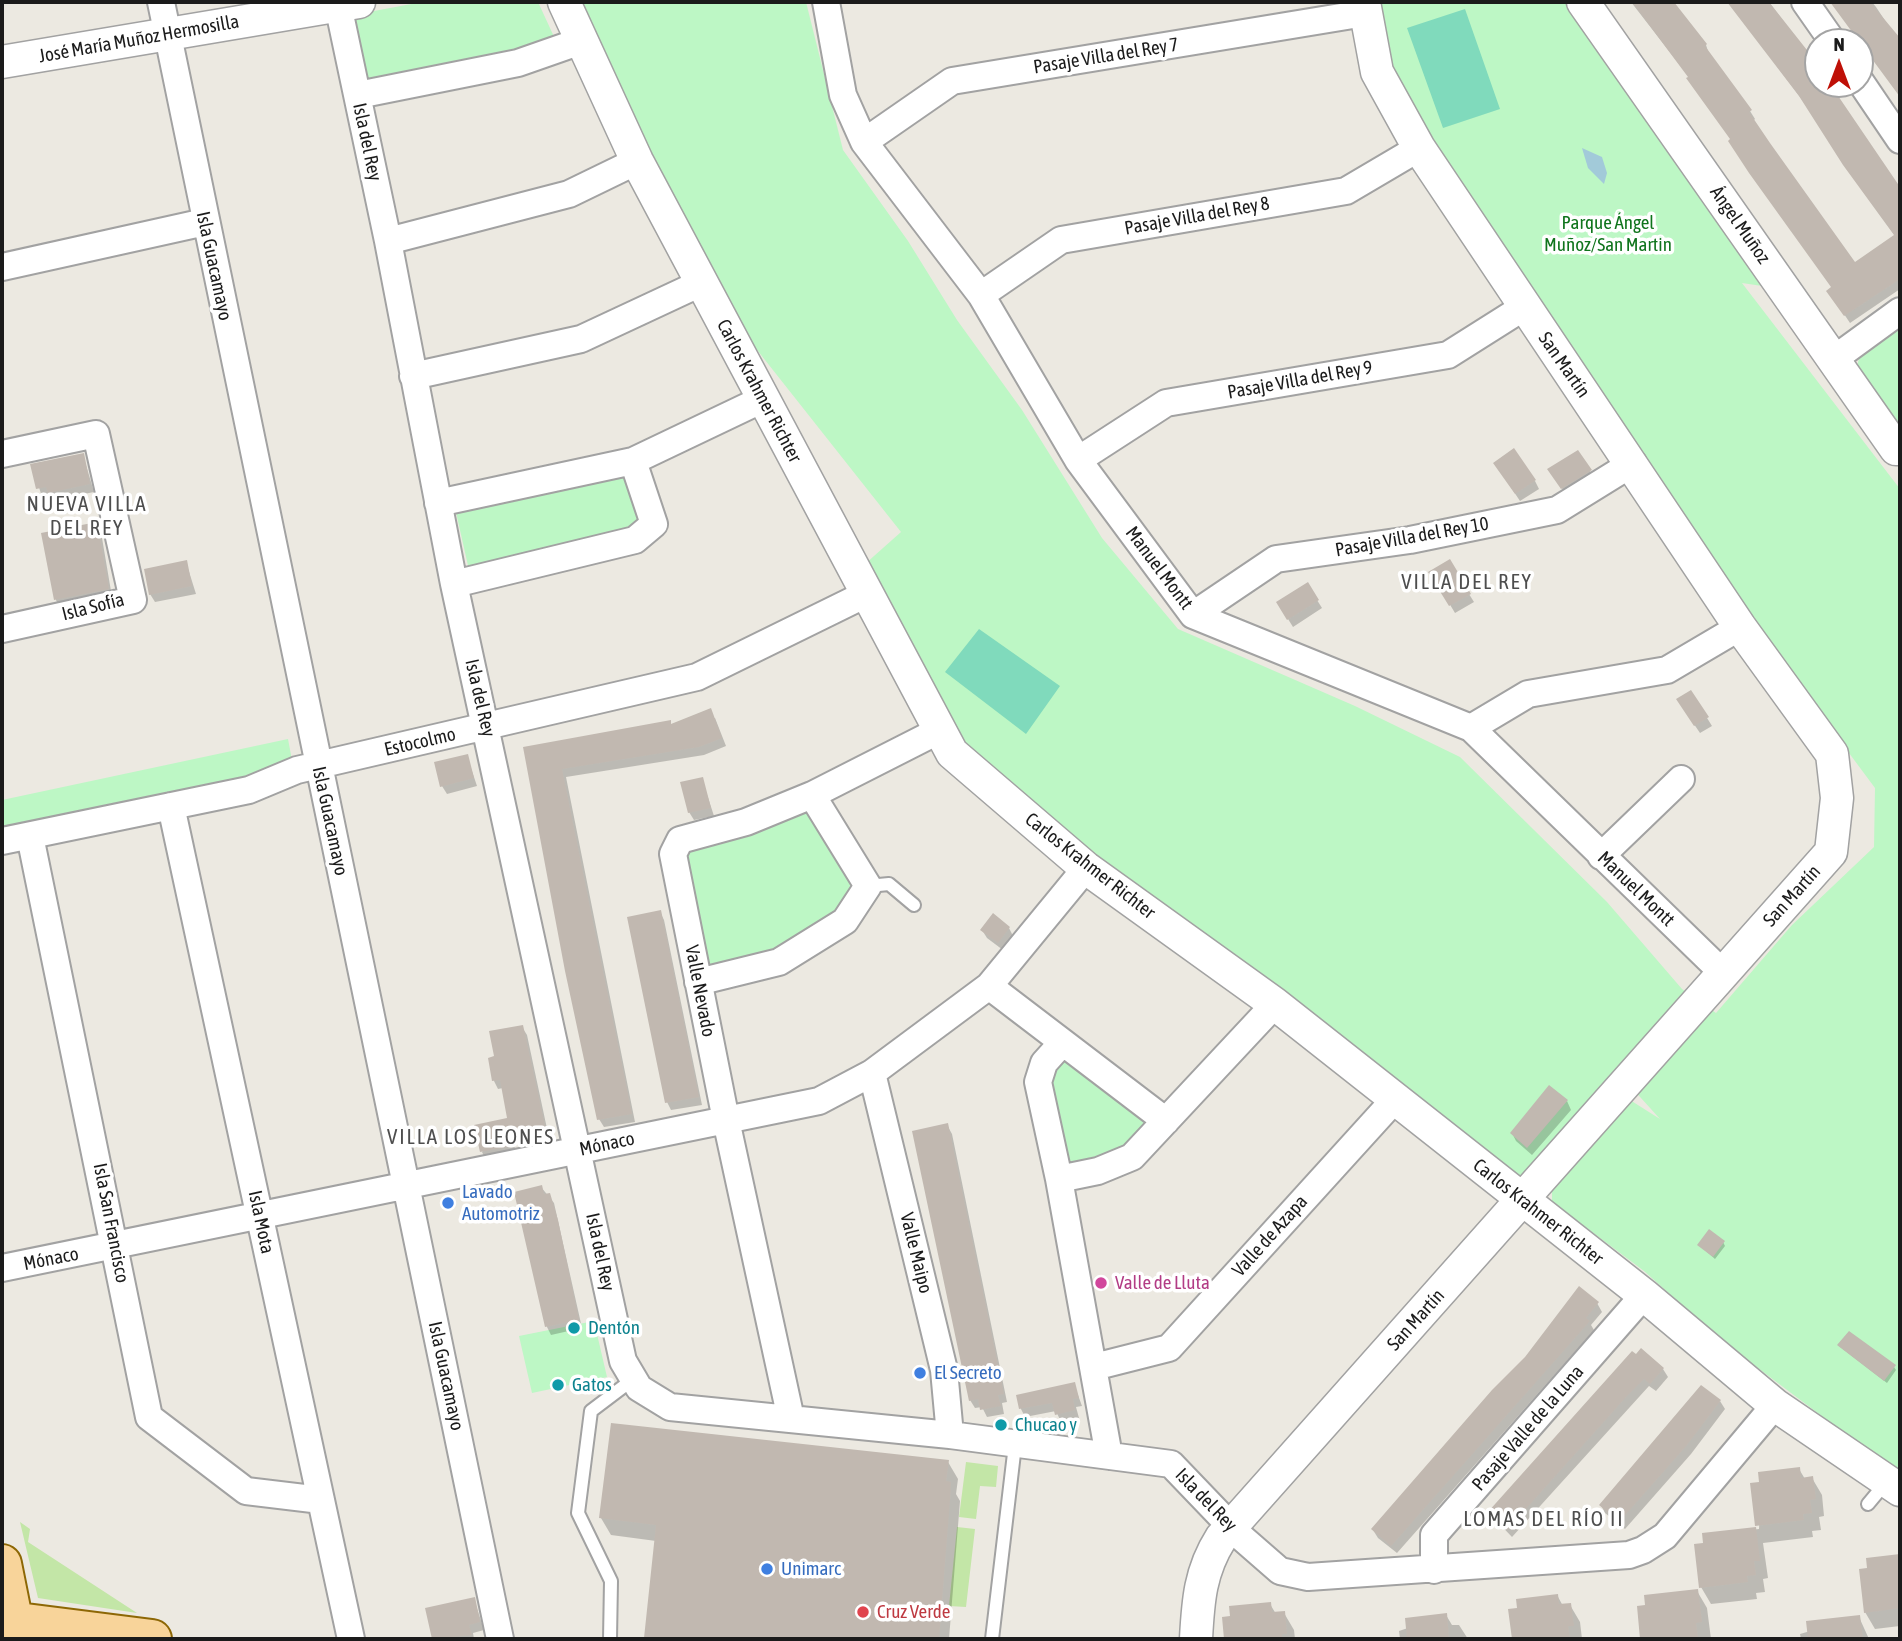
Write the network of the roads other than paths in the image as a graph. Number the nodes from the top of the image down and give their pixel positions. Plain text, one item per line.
1 (161, 2) edge
2 (564, 2) edge
3 (826, 2) edge
4 (1583, 2) edge
5 (1805, 2) edge
6 (349, 4) edge
7 (1364, 8) edge
8 (1823, 28) edge
9 (166, 34) junction
10 (581, 41) junction
11 (2, 62) edge
12 (358, 95) junction
13 (1872, 98) edge
14 (1900, 140) edge
15 (864, 142) junction
16 (1419, 148) junction
17 (637, 161) junction
18 (205, 222) junction
19 (388, 241) junction
20 (2, 267) edge
21 (701, 284) junction
22 (981, 295) junction
23 (1524, 307) junction
24 (1900, 311) edge
25 (1834, 359) junction
26 (413, 376) junction
27 (763, 399) junction
28 (1898, 449) edge
29 (2, 454) edge
30 (1078, 460) junction
31 (633, 461) junction
32 (1633, 463) junction
33 (438, 503) junction
34 (454, 584) junction
35 (866, 594) junction
36 (1193, 615) junction
37 (1740, 627) junction
38 (2, 629) edge
39 (487, 727) junction
40 (1471, 728) junction
41 (938, 731) junction
42 (318, 766) junction
43 (1681, 779) dead end
44 (812, 794) junction
45 (171, 806) junction
46 (30, 836) junction
47 (2, 841) edge
48 (1601, 856) junction
49 (1086, 868) junction
50 (868, 886) junction
51 (914, 905) dead end
52 (1722, 972) junction
53 (698, 982) junction
54 (989, 986) junction
55 (1275, 1004) junction
56 (1062, 1043) junction
57 (872, 1073) junction
58 (1396, 1098) junction
59 (726, 1120) junction
60 (1167, 1121) junction
61 (578, 1150) junction
62 (1059, 1179) junction
63 (407, 1187) junction
64 (1523, 1201) junction
65 (260, 1216) junction
66 (115, 1246) junction
67 (2, 1268) edge
68 (1644, 1294) junction
69 (1094, 1367) junction
70 (632, 1380) junction
71 (1775, 1405) junction
72 (792, 1419) junction
73 (950, 1435) junction
74 (1015, 1445) junction
75 (1109, 1456) junction
76 (1894, 1485) edge
77 (321, 1500) junction
78 (1868, 1504) dead end
79 (1232, 1525) junction
80 (2, 1564) edge
81 (1434, 1570) junction
82 (11, 1627) edge
83 (152, 1639) edge
84 (351, 1639) edge
85 (500, 1639) edge
86 (610, 1639) edge
87 (992, 1639) edge
88 (1196, 1639) edge

1 - 9 street, Isla Guacamayo
2 - 10 street, Carlos Krahmer Richter
3 - 15 street, Manuel Montt
4 - 25 street, Ángel Muñoz
5 - 8 street
6 - 9 street, José María Muñoz Hermosilla
6 - 12 street, Isla del Rey
7 - 15 street, Pasaje Villa del Rey 7
7 - 16 street, San Martín
9 - 11 street, José María Muñoz Hermosilla
9 - 18 street, Isla Guacamayo
10 - 12 street
10 - 17 street, Carlos Krahmer Richter
12 - 19 street, Isla del Rey
13 - 14 street
15 - 22 street, Manuel Montt
16 - 22 street, Pasaje Villa del Rey 8
16 - 23 street, San Martín
17 - 19 street
17 - 21 street, Carlos Krahmer Richter
18 - 20 street
18 - 42 street, Isla Guacamayo
19 - 26 street, Isla del Rey
21 - 26 street
21 - 27 street, Carlos Krahmer Richter
22 - 30 street, Manuel Montt
23 - 30 street, Pasaje Villa del Rey 9
23 - 32 street, San Martín
24 - 25 street
25 - 28 street, Ángel Muñoz
26 - 33 street, Isla del Rey
27 - 31 street
27 - 35 street, Carlos Krahmer Richter
29 - 38 street, Isla Sofía
30 - 36 street, Manuel Montt
31 - 33 street
31 - 34 street
32 - 36 street, Pasaje Villa del Rey 10
32 - 37 street, San Martín
33 - 34 street, Isla del Rey
34 - 39 street, Isla del Rey
35 - 39 street, Estocolmo
35 - 41 street, Carlos Krahmer Richter
36 - 40 street, Manuel Montt
37 - 40 street
37 - 52 street, San Martín
39 - 42 street, Estocolmo
39 - 61 street, Isla del Rey
40 - 48 street, Manuel Montt
41 - 44 street, Valle Nevado
41 - 49 street, Carlos Krahmer Richter
42 - 45 street, Estocolmo
42 - 63 street, Isla Guacamayo
43 - 48 street
44 - 50 street
44 - 53 street, Valle Nevado
45 - 46 street, Estocolmo
45 - 65 street, Isla Mota
46 - 47 street, Estocolmo
46 - 66 street, Isla San Francisco
48 - 52 street, Manuel Montt
49 - 54 street, Mónaco
49 - 55 street, Carlos Krahmer Richter
50 - 51 lane
50 - 53 street
52 - 64 street, San Martín
53 - 59 street, Valle Nevado
54 - 56 street
54 - 57 street, Mónaco
55 - 58 street, Carlos Krahmer Richter
55 - 60 street
56 - 60 street
56 - 62 street
57 - 59 street, Mónaco
57 - 73 street, Valle Maipo
58 - 64 street, Carlos Krahmer Richter
58 - 69 street, Valle de Azapa
59 - 61 street, Mónaco
59 - 72 street, Valle Nevado
60 - 62 street
61 - 63 street, Mónaco
61 - 70 street, Isla del Rey
62 - 69 street
63 - 65 street, Mónaco
63 - 85 street, Isla Guacamayo
64 - 68 street, Carlos Krahmer Richter
64 - 79 street, San Martín
65 - 66 street, Mónaco
65 - 77 street, Isla Mota
66 - 67 street, Mónaco
66 - 77 street, Isla San Francisco
68 - 71 street, Carlos Krahmer Richter
68 - 81 street, Pasaje Valle de la Luna
69 - 75 street
70 - 72 street, Isla del Rey
70 - 86 lane
71 - 76 street, Carlos Krahmer Richter
71 - 81 street, Isla del Rey
72 - 73 street, Isla del Rey
73 - 74 street, Isla del Rey
74 - 75 street, Isla del Rey
74 - 87 lane
75 - 79 street, Isla del Rey
76 - 78 lane
77 - 84 street, Isla Mota
79 - 81 street, Isla del Rey
79 - 88 street, San Martín
80 - 82 main road
82 - 83 main road

